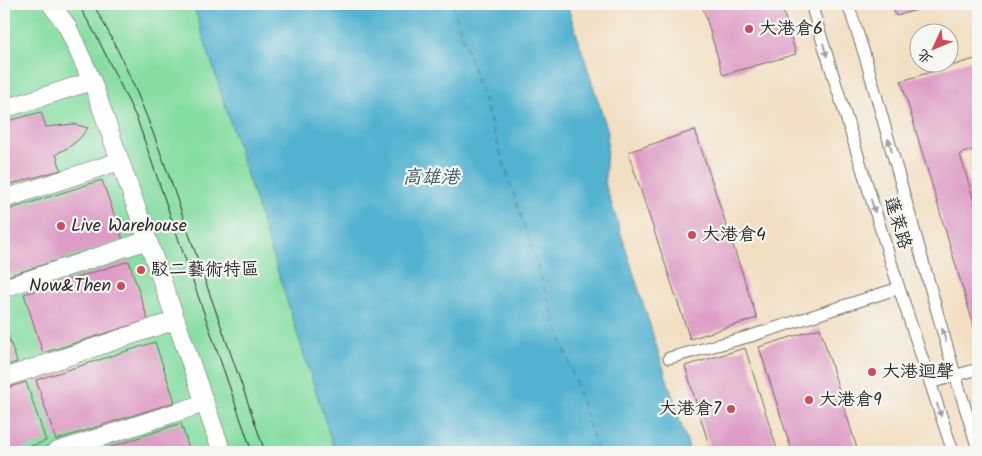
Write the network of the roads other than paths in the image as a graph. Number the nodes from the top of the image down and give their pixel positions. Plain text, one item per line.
1 (51, 4) edge
2 (811, 4) edge
3 (848, 4) edge
4 (92, 80) junction
5 (4, 108) edge
6 (120, 162) junction
7 (4, 199) edge
8 (148, 240) junction
9 (4, 288) edge
10 (899, 288) junction
11 (176, 320) junction
12 (669, 358) dead end
13 (978, 368) edge
14 (955, 375) junction
15 (4, 378) edge
16 (930, 383) junction
17 (205, 403) junction
18 (978, 449) edge
19 (55, 452) edge
20 (222, 452) edge
21 (952, 452) edge

1 - 4 street
2 -> 10 lane, 蓬萊路
14 -> 3 lane, 蓬萊路
4 - 5 street
4 - 6 street
6 - 7 street
6 - 8 street
8 - 9 street
8 - 11 street
10 - 12 lane
10 - 16 lane, 蓬萊路
11 - 15 street
11 - 17 street
13 - 14 lane
14 - 16 lane
14 - 18 lane, 蓬萊路
16 -> 21 lane, 蓬萊路
17 - 19 street
17 - 20 street

